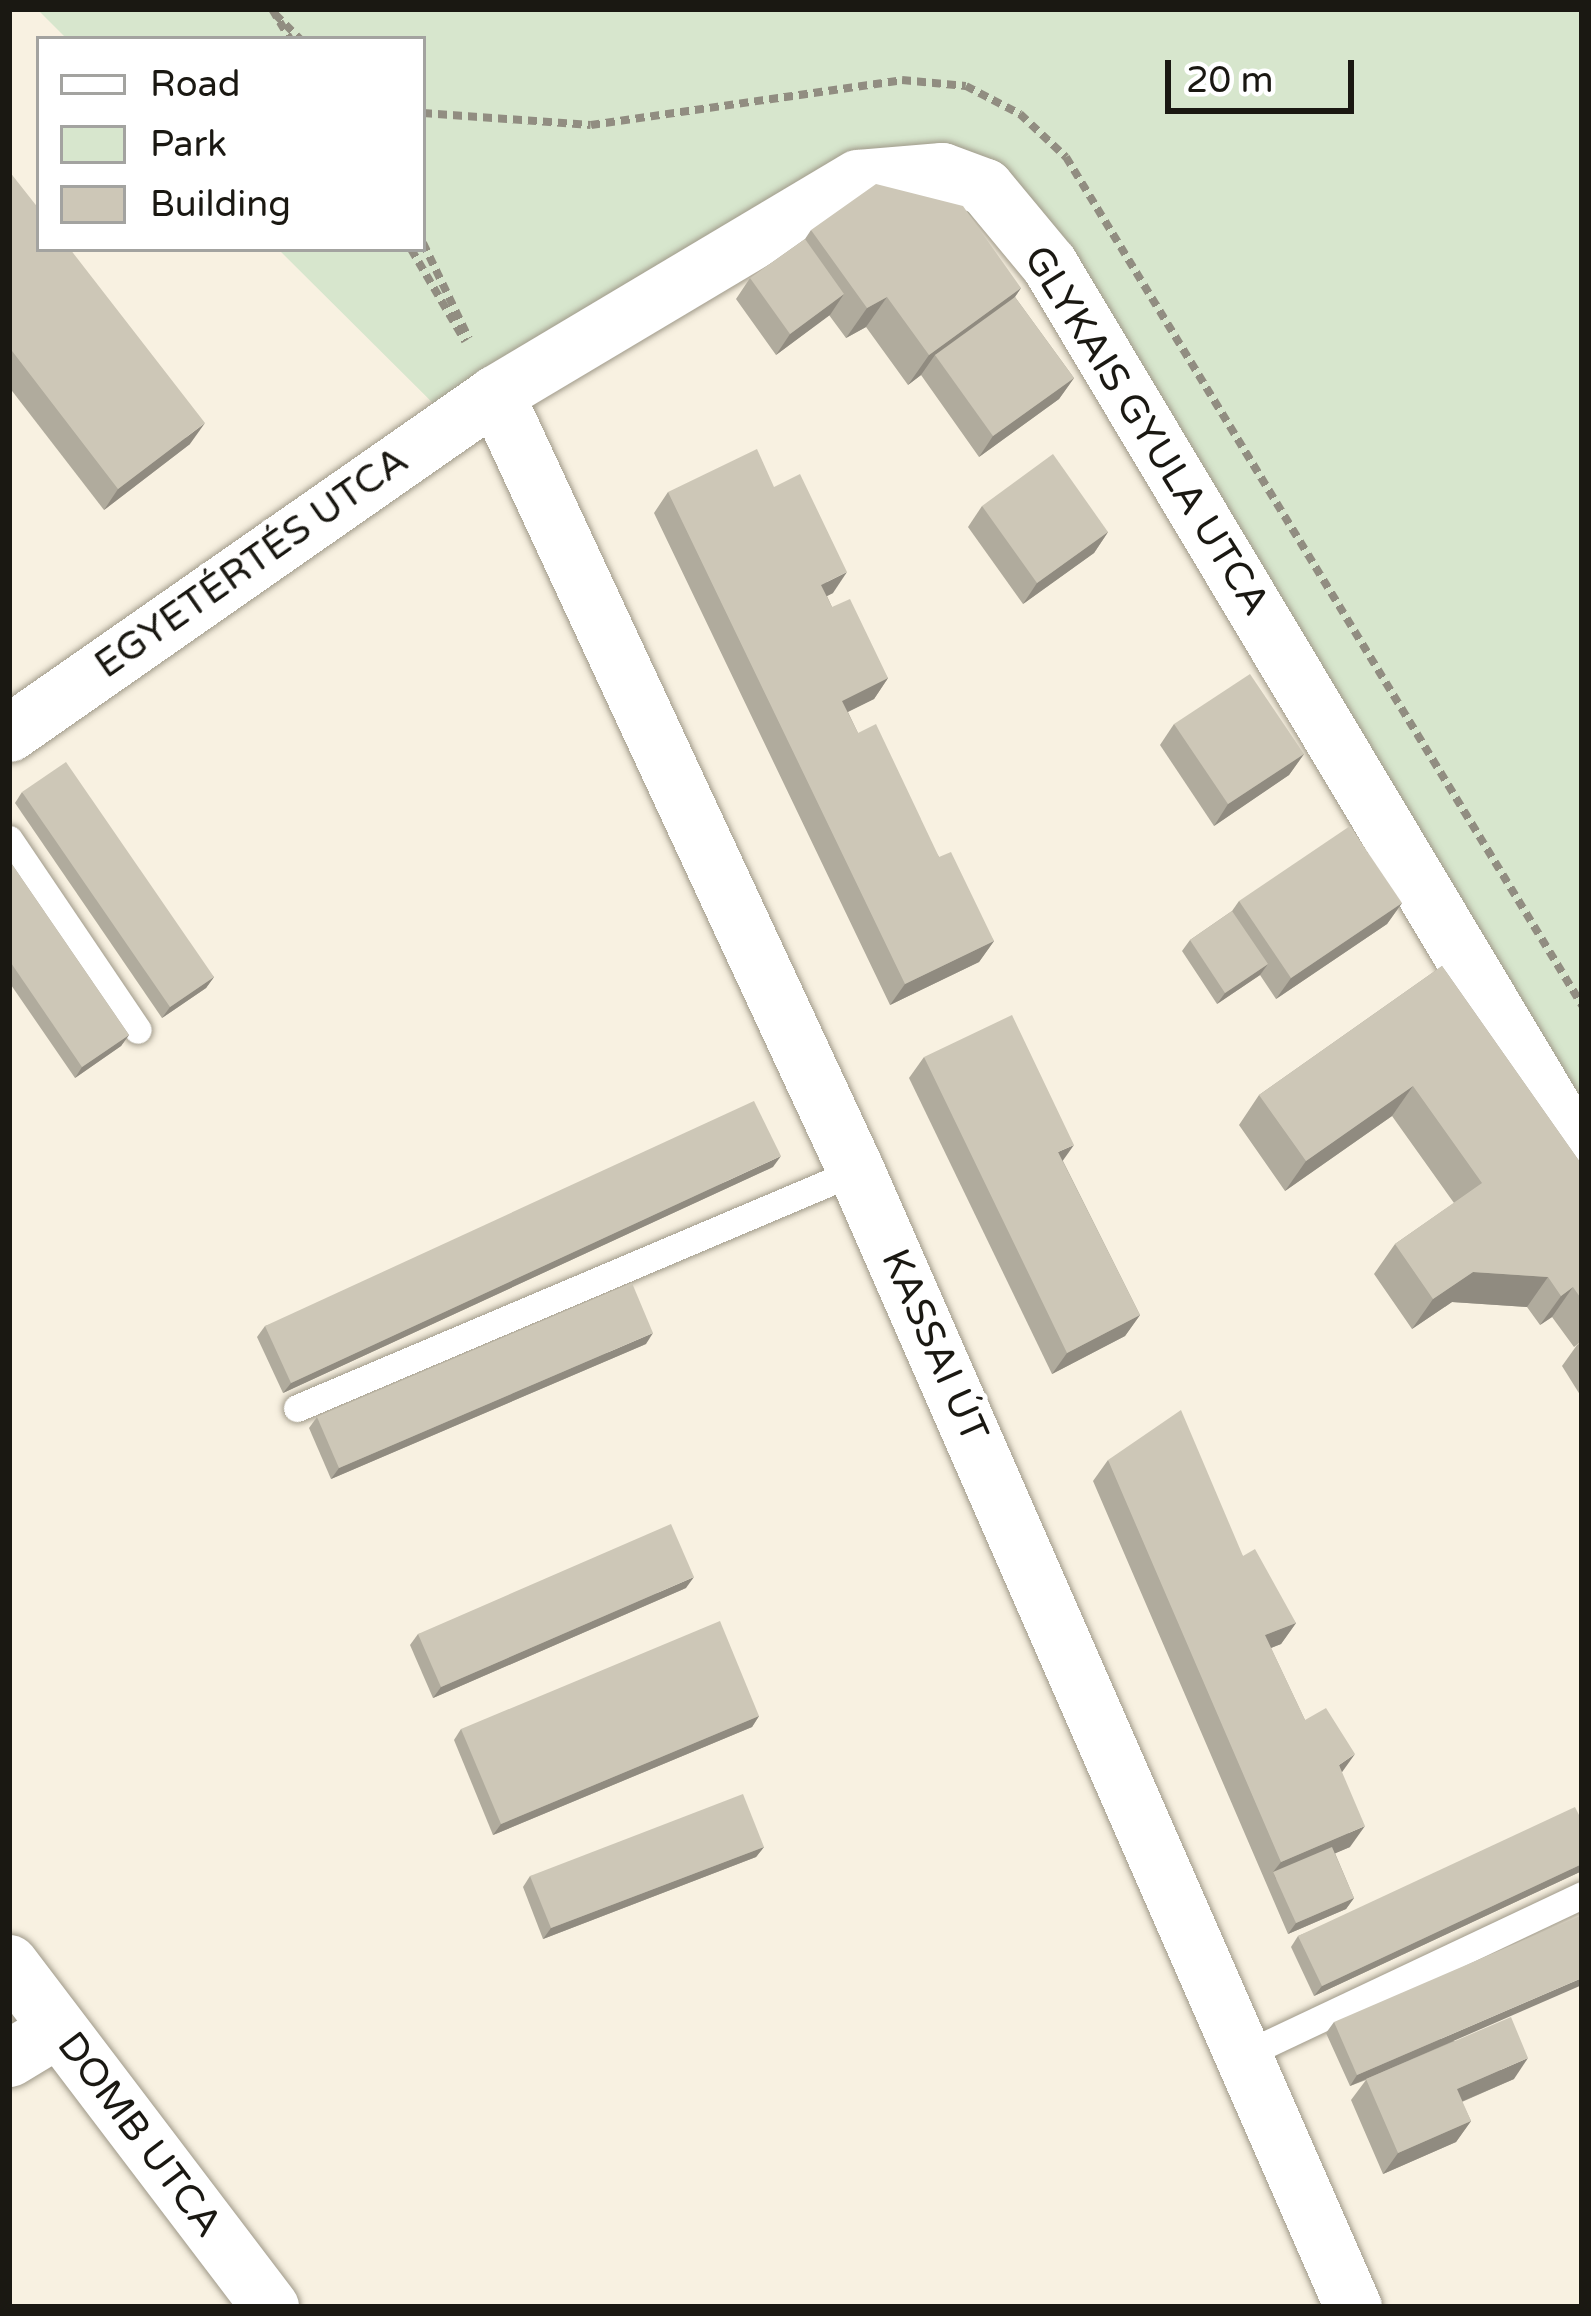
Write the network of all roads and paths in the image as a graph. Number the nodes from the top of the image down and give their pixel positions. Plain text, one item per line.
1 (274, 11) edge
2 (297, 36) edge
3 (426, 249) edge
4 (413, 252) edge
5 (496, 394) junction
6 (9, 733) edge
7 (9, 839) edge
8 (138, 1030) dead end
9 (1582, 1156) edge
10 (856, 1171) junction
11 (297, 1408) dead end
12 (1582, 1895) edge
13 (9, 1963) edge
14 (57, 2029) junction
15 (1250, 2052) junction
16 (9, 2058) edge
17 (270, 2307) edge
18 (1353, 2307) edge

1 - 2 path
3 - 5 path
4 - 5 path
5 - 6 street, EGYETÉRTÉS UTCA
5 - 9 street, GLYKAIS GYULA UTCA
5 - 10 street, KASSAI ÚT
7 - 8 lane
10 - 11 lane
10 - 15 street, KASSAI ÚT
12 - 15 lane
13 - 14 street, DOMB UTCA
14 - 16 street
14 - 17 street, DOMB UTCA
15 - 18 street, KASSAI ÚT

